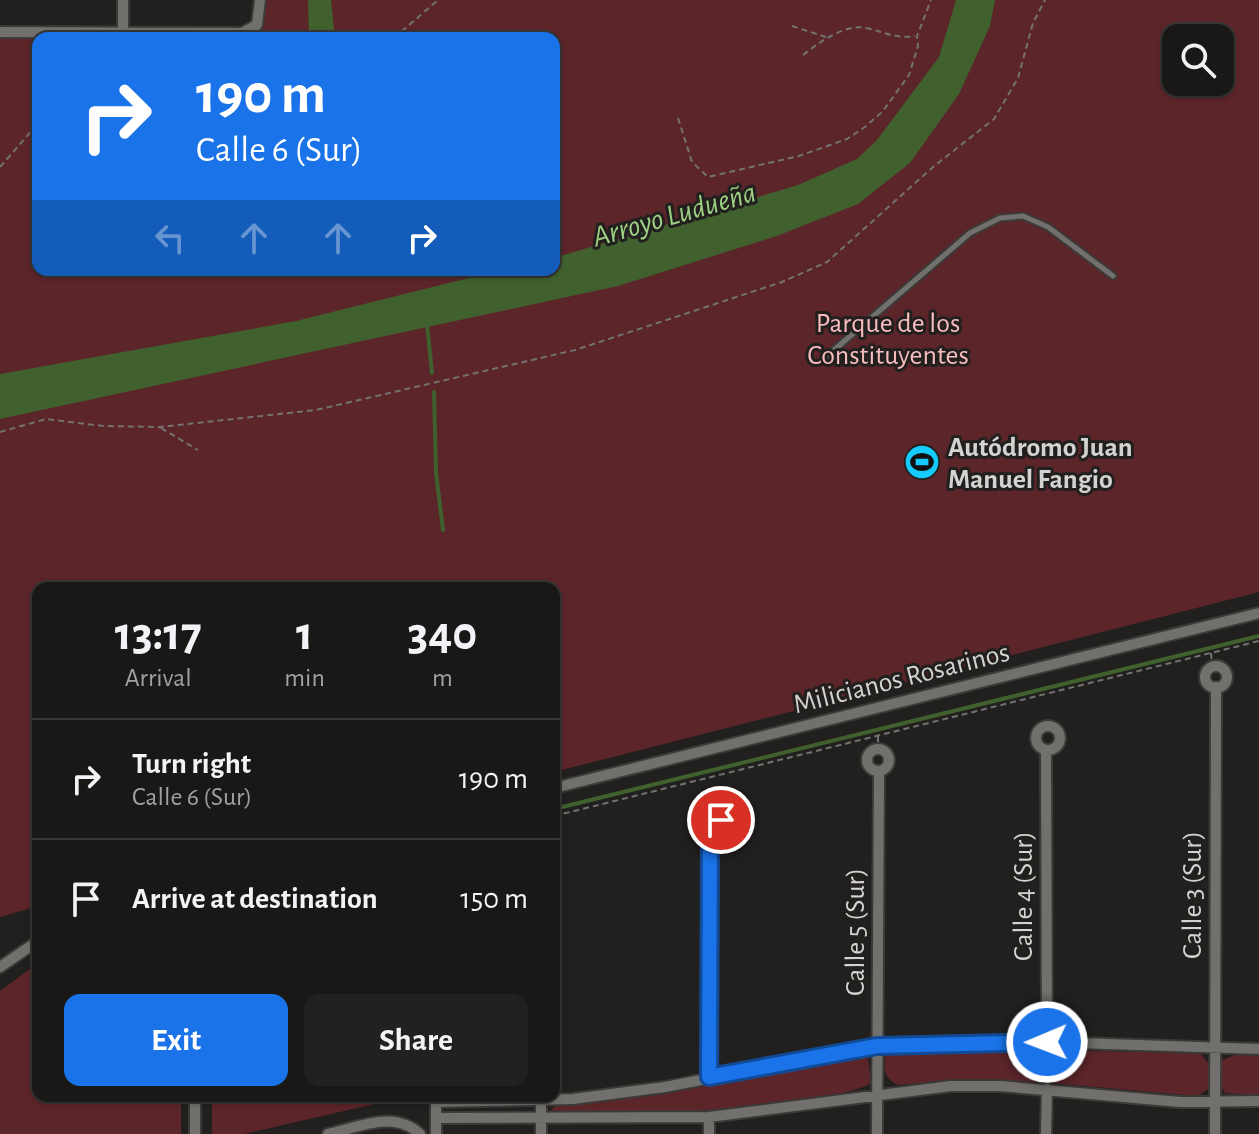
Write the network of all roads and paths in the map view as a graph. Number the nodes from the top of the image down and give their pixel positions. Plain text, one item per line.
1 (123, 0) edge
2 (260, 0) edge
3 (438, 0) edge
4 (931, 0) edge
5 (1045, 0) edge
6 (792, 26) dead end
7 (0, 32) edge
8 (123, 32) joint
9 (244, 32) edge
10 (401, 32) edge
11 (917, 36) junction
12 (830, 38) junction
13 (803, 55) dead end
14 (678, 118) dead end
15 (32, 130) edge
16 (0, 167) edge
17 (1113, 276) dead end
18 (827, 356) dead end
19 (160, 427) junction
20 (0, 432) edge
21 (198, 450) dead end
22 (1259, 613) edge
23 (1259, 641) edge
24 (1211, 653) junction
25 (1212, 666) joint
26 (878, 736) junction
27 (878, 749) joint
28 (1046, 750) dead end
29 (560, 787) edge
30 (560, 815) edge
31 (710, 831) dead end
32 (32, 945) edge
33 (0, 967) edge
34 (1047, 1042) junction
35 (877, 1046) junction
36 (1215, 1048) junction
37 (1259, 1049) edge
38 (709, 1077) junction
39 (1047, 1089) junction
40 (877, 1093) junction
41 (560, 1097) edge
42 (1259, 1101) edge
43 (195, 1102) edge
44 (436, 1102) edge
45 (541, 1102) edge
46 (1215, 1102) junction
47 (709, 1117) junction
48 (436, 1118) junction
49 (541, 1118) junction
50 (195, 1134) edge
51 (328, 1134) edge
52 (420, 1134) edge
53 (436, 1134) edge
54 (541, 1134) edge
55 (709, 1134) edge
56 (877, 1134) edge
57 (1046, 1134) edge
58 (1215, 1134) edge

1 - 8 street
2 - 9 street
3 - 10 path
4 - 11 path
5 - 19 path
6 - 12 path
7 - 8 street
11 - 12 path
11 - 14 path
12 - 13 path
15 - 16 path
17 - 18 lane
19 - 20 path
19 - 21 path
22 - 29 street, Milicianos Rosarinos
23 - 24 path
24 - 25 path
24 - 26 path
25 - 36 street, Calle 3 (Sur)
26 - 27 path
26 - 30 path
27 - 35 street, Calle 5 (Sur)
28 - 34 street, Calle 4 (Sur)
31 - 38 street
32 - 33 street
34 - 35 street
34 - 36 street
35 - 38 street
35 - 40 street, Calle 5 (Sur)
36 - 37 street
36 - 46 street, Calle 3 (Sur)
38 - 41 street
39 - 40 street
39 - 46 street
39 - 57 street
40 - 47 street
40 - 56 street, Calle 5 (Sur)
42 - 46 street
43 - 50 street
44 - 48 street
45 - 49 street
46 - 58 street, Calle 3 (Sur)
47 - 49 street
47 - 55 street
48 - 49 street
48 - 53 street
49 - 54 street
51 - 52 street

